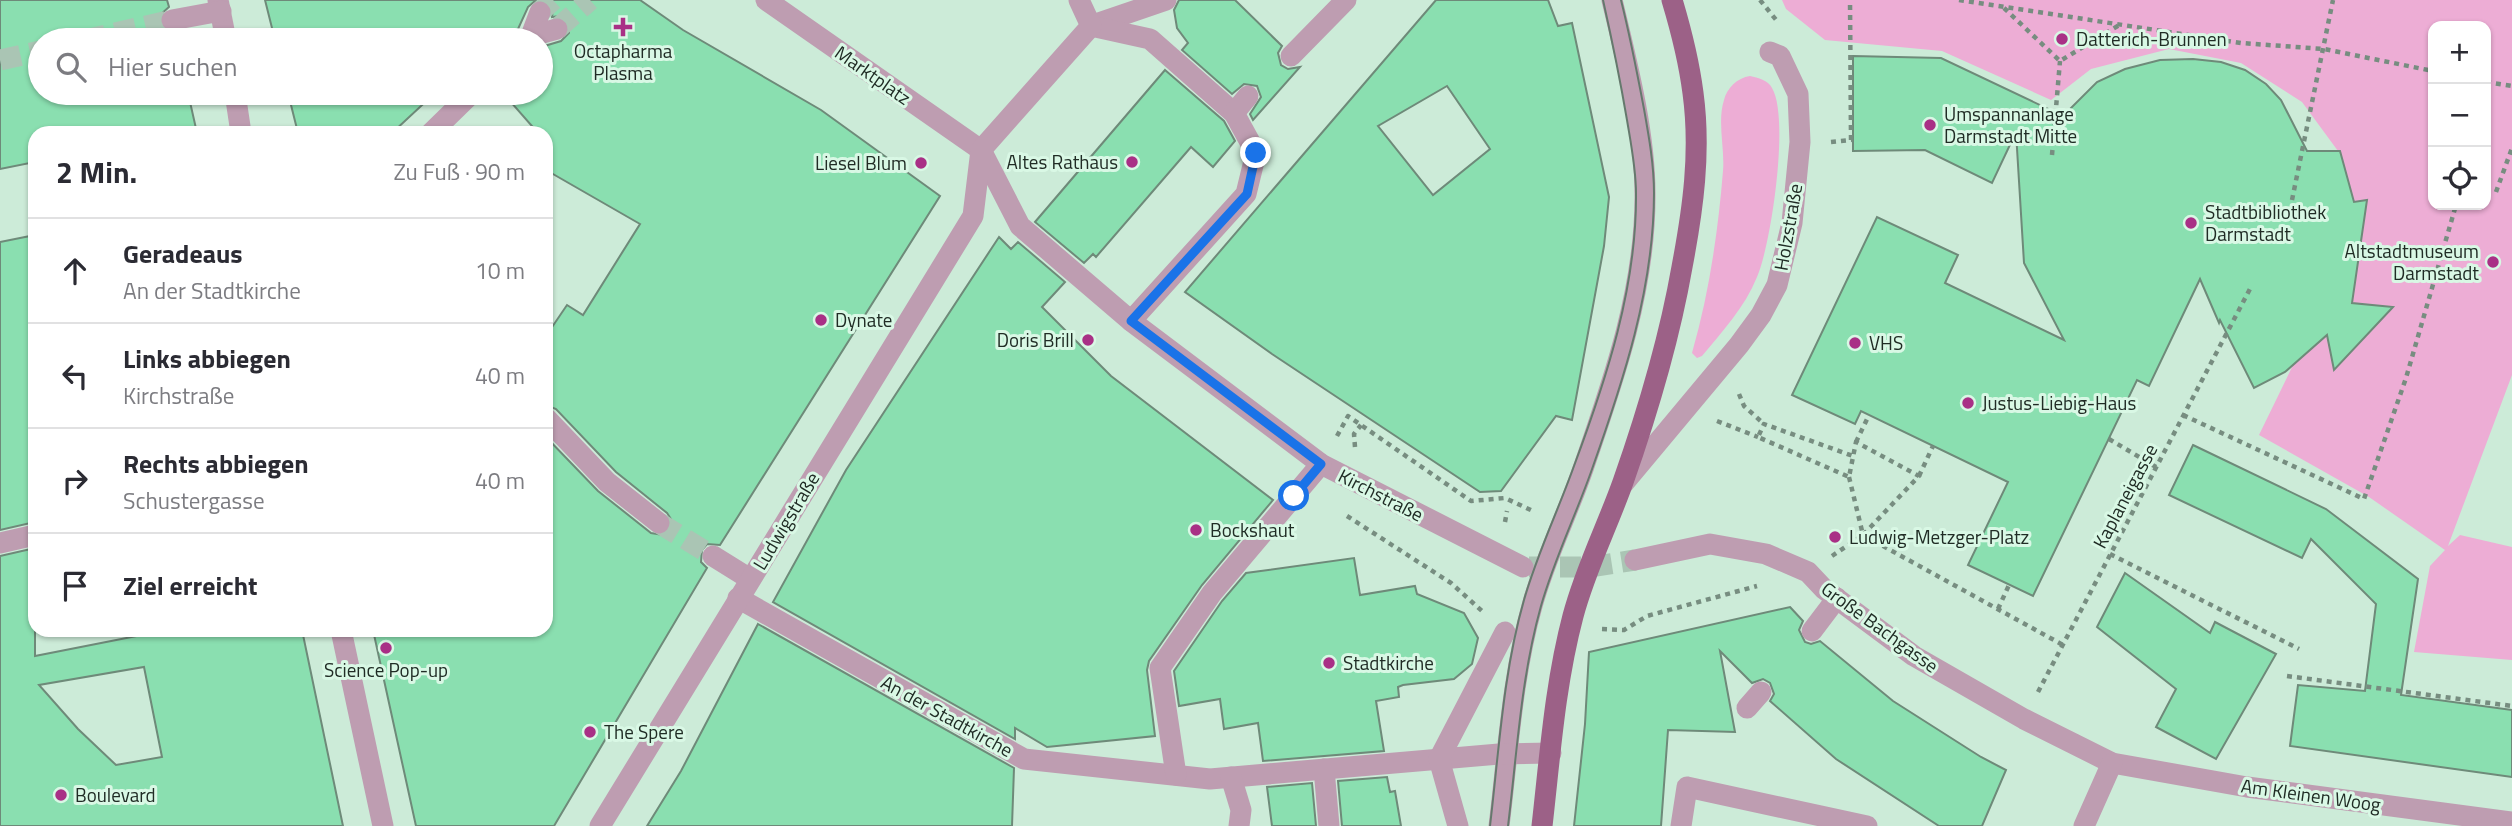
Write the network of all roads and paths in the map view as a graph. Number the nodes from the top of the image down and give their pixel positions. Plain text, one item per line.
1 (766, 0) edge
2 (1079, 0) edge
3 (1166, 0) edge
4 (1346, 0) edge
5 (1612, 0) edge
6 (1672, 0) edge
7 (1850, 0) edge
8 (1959, 0) edge
9 (2333, 0) edge
10 (219, 6) edge
11 (2002, 6) junction
12 (540, 12) tunnel mouth
13 (172, 20) tunnel mouth
14 (2121, 24) junction
15 (1091, 26) junction
16 (224, 28) edge
17 (533, 28) edge
18 (557, 29) tunnel mouth
19 (553, 30) edge
20 (2325, 48) junction
21 (1770, 52) dead end
22 (1291, 56) dead end
23 (2060, 61) junction
24 (2428, 70) edge
25 (2491, 83) edge
26 (2512, 86) edge
27 (1248, 96) dead end
28 (236, 105) edge
29 (460, 105) edge
30 (1230, 109) junction
31 (240, 126) edge
32 (438, 126) edge
33 (1821, 143) dead end
34 (2512, 148) edge
35 (981, 150) junction
36 (2052, 155) dead end
37 (2491, 192) edge
38 (2292, 200) dead end
39 (2455, 210) edge
40 (2251, 287) dead end
41 (1131, 321) junction
42 (1734, 383) dead end
43 (1870, 415) dead end
44 (2183, 415) junction
45 (1707, 417) dead end
46 (1764, 424) junction
47 (553, 425) edge
48 (1361, 425) junction
49 (1758, 438) junction
50 (2109, 439) dead end
51 (1856, 442) junction
52 (1933, 446) dead end
53 (1354, 447) dead end
54 (1853, 456) junction
55 (1321, 464) junction
56 (2156, 467) junction
57 (1919, 476) junction
58 (1849, 477) junction
59 (1303, 485) junction
60 (1622, 485) junction
61 (1541, 515) dead end
62 (659, 523) tunnel mouth
63 (1863, 535) junction
64 (28, 536) edge
65 (0, 542) edge
66 (2110, 554) junction
67 (713, 556) tunnel mouth
68 (1635, 560) tunnel mouth
69 (1523, 567) tunnel mouth
70 (1808, 572) junction
71 (750, 579) junction
72 (2009, 585) dead end
73 (738, 598) junction
74 (1837, 598) junction
75 (1997, 609) junction
76 (1624, 630) dead end
77 (1812, 631) dead end
78 (1505, 632) joint
79 (342, 637) edge
80 (2063, 645) junction
81 (2299, 649) dead end
82 (2287, 676) dead end
83 (2512, 706) edge
84 (2024, 719) junction
85 (1551, 753) junction
86 (1500, 754) junction
87 (1439, 759) junction
88 (2112, 763) junction
89 (1324, 769) junction
90 (1176, 775) junction
91 (1231, 777) junction
92 (2512, 822) edge
93 (383, 826) edge
94 (600, 826) edge
95 (1239, 826) edge
96 (1329, 826) edge
97 (1458, 826) edge
98 (1499, 826) edge
99 (1542, 826) edge
100 (1681, 826) edge
101 (1867, 826) edge
102 (2084, 826) edge

1 - 35 street, Marktplatz
2 - 15 street
3 - 15 street
4 - 22 street
5 - 86 street
6 - 60 main road, Holzstraße
7 - 33 path
8 - 11 path
9 - 20 path
10 - 13 street
10 - 16 street
11 - 14 path
11 - 23 path
12 - 17 street
14 - 20 path
14 - 23 path
15 - 30 street
15 - 35 street
18 - 19 street
20 - 24 path
20 - 38 path
21 - 60 street, Holzstraße
23 - 36 path
25 - 26 path
27 - 30 street
28 - 31 street
29 - 32 street
30 - 41 street
34 - 37 path
35 - 41 street, Kirchstraße
35 - 71 street, Ludwigstraße
39 - 44 path
40 - 44 path, Kaplaneigasse
41 - 55 street, Kirchstraße
42 - 46 path
43 - 51 path
44 - 56 path, Kaplaneigasse
45 - 49 path
46 - 49 path
46 - 54 path
47 - 62 street
48 - 53 path
48 - 55 path
48 - 61 path
49 - 58 path
50 - 56 path
51 - 54 path
51 - 57 path
52 - 57 path
54 - 58 path
55 - 59 street
55 - 69 street, Kirchstraße
56 - 66 path, Kaplaneigasse
57 - 63 path
58 - 63 path
59 - 78 path
59 - 90 street
60 - 85 main road, Holzstraße
63 - 70 path
63 - 75 path
64 - 65 street
66 - 80 path, Kaplaneigasse
66 - 81 path
67 - 71 street
68 - 70 street, Große Bachgasse
70 - 74 street, Große Bachgasse
70 - 76 path
71 - 73 street, Ludwigstraße
72 - 75 path
73 - 90 street, An der Stadtkirche
73 - 94 street, Ludwigstraße
74 - 77 street
74 - 84 street, Große Bachgasse
75 - 80 path
78 - 87 street
79 - 93 street
80 - 84 path, Kaplaneigasse
82 - 83 path
84 - 88 street, Große Bachgasse
85 - 86 street, An der Stadtkirche
85 - 99 main road
86 - 87 street, An der Stadtkirche
86 - 98 street
87 - 89 street, An der Stadtkirche
87 - 97 street
88 - 92 street, Am Kleinen Woog
88 - 102 street
89 - 91 street, An der Stadtkirche
89 - 96 street
90 - 91 street, An der Stadtkirche
91 - 95 street
100 - 101 street

